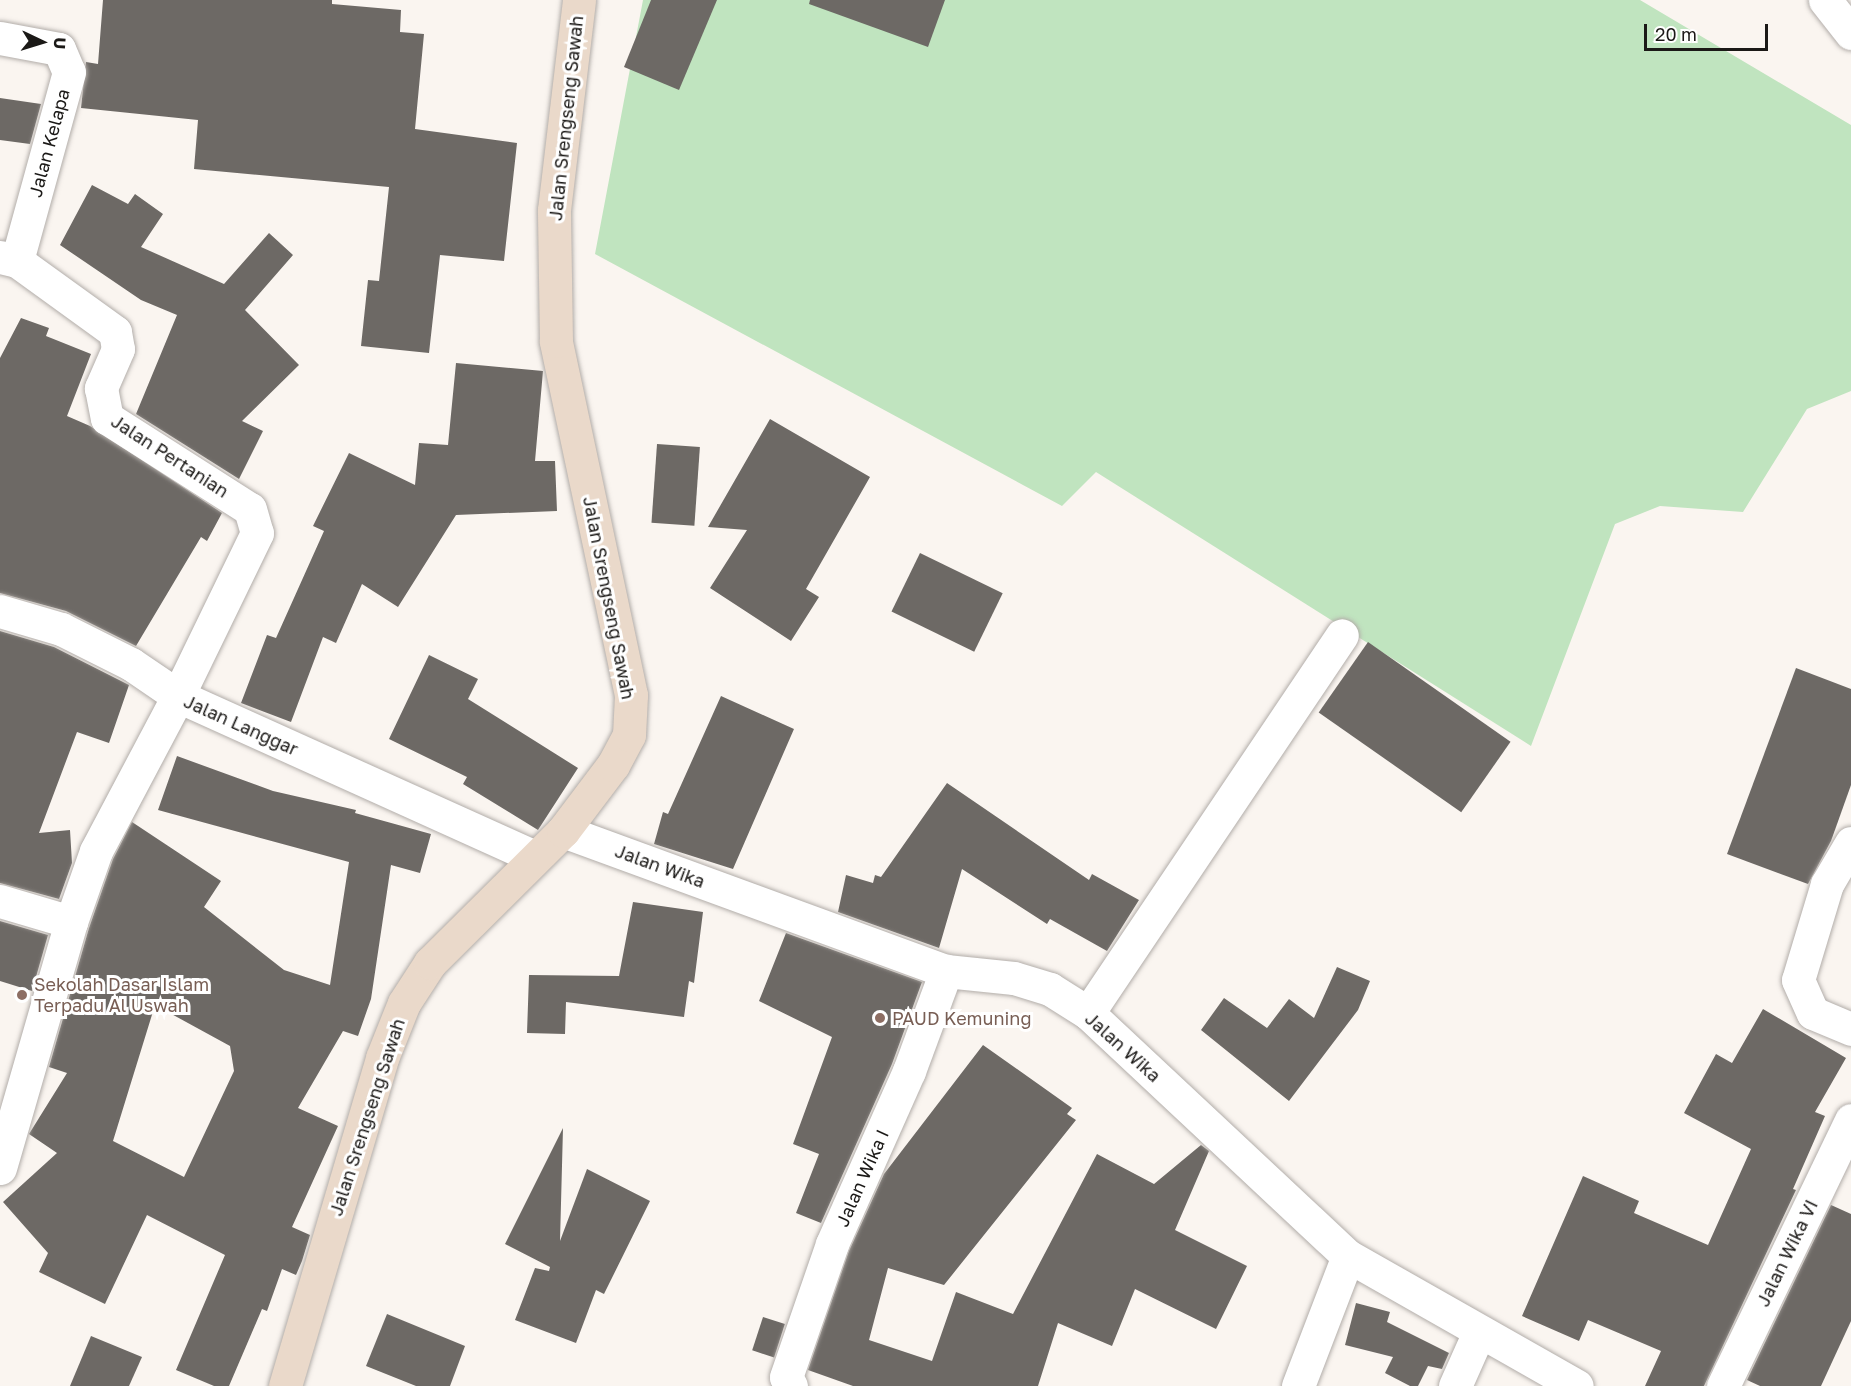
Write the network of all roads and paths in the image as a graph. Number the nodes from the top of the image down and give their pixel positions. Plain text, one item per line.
1 (579, 0) edge
2 (1825, 0) edge
3 (1851, 33) edge
4 (0, 38) edge
5 (9, 259) edge
6 (0, 611) edge
7 (1342, 635) dead end
8 (178, 696) junction
9 (563, 831) junction
10 (1851, 843) edge
11 (534, 857) junction
12 (1839, 889) edge
13 (0, 901) edge
14 (71, 922) junction
15 (946, 971) junction
16 (1101, 996) junction
17 (1851, 1029) edge
18 (1851, 1120) edge
19 (0, 1168) edge
20 (1348, 1256) junction
21 (1479, 1332) junction
22 (285, 1386) edge
23 (790, 1386) edge
24 (1298, 1386) edge
25 (1455, 1386) edge
26 (1578, 1386) edge
27 (1723, 1386) edge

1 - 9 street, Jalan Srengseng Sawah
2 - 3 street
4 - 5 street, Jalan Kelapa
5 - 8 street, Jalan Pertanian
6 - 8 street
7 - 16 street
8 - 11 street, Jalan Langgar
8 - 14 street, Jalan Langgar
9 - 11 street, Jalan Srengseng Sawah
9 - 15 street, Jalan Wika
10 - 12 street
11 - 22 street, Jalan Srengseng Sawah
12 - 17 street
13 - 14 street
14 - 19 street, Jalan Langgar
15 - 16 street, Jalan Wika
15 - 23 street, Jalan Wika I
16 - 20 street, Jalan Wika
18 - 27 street, Jalan Wika VI
20 - 21 street, Jalan Wika
20 - 24 street
21 - 25 street
21 - 26 street, Jalan Wika

